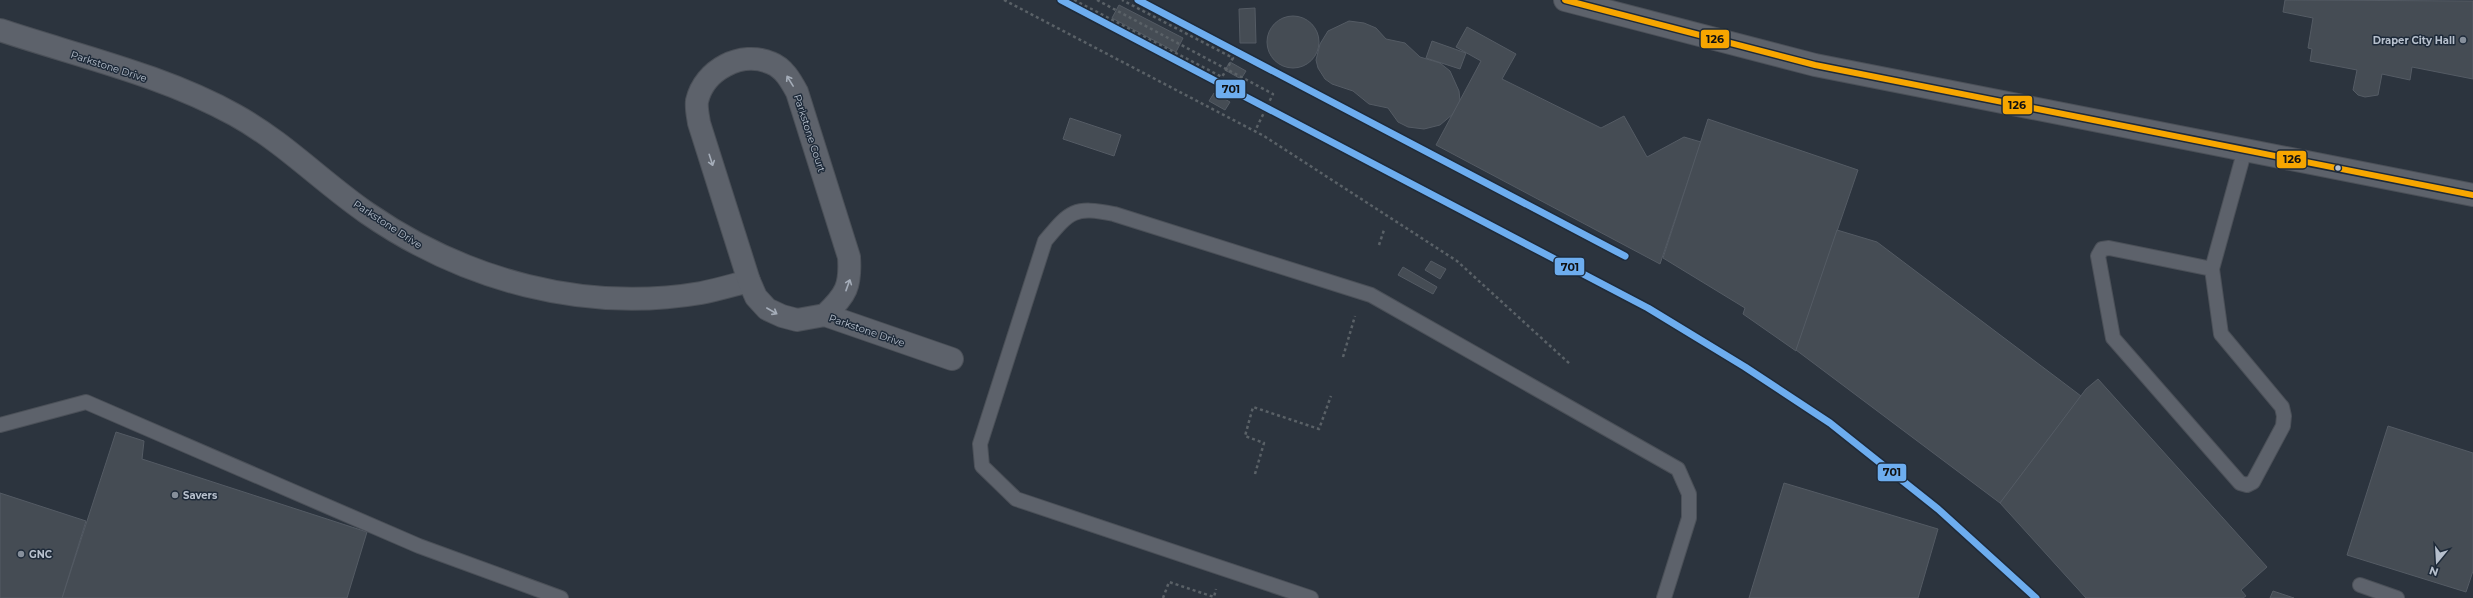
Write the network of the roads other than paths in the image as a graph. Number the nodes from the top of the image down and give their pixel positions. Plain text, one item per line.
1 (1565, 0) edge
2 (1611, 6) edge
3 (0, 30) edge
4 (2245, 149) junction
5 (2473, 195) edge
6 (2212, 269) junction
7 (749, 281) junction
8 (825, 315) junction
9 (952, 359) dead end
10 (0, 425) edge
11 (2360, 586) dead end
12 (561, 598) edge
13 (1311, 598) edge
14 (1664, 598) edge
15 (2397, 598) edge

1 - 2 street
2 - 4 street
3 - 7 street, Parkstone Drive
4 - 5 street
4 - 6 lane
6 - 6 lane
7 -> 8 street, Parkstone Drive
8 -> 7 street, Parkstone Court
8 - 9 street, Parkstone Drive
10 - 12 lane
11 - 15 lane
13 - 14 lane

